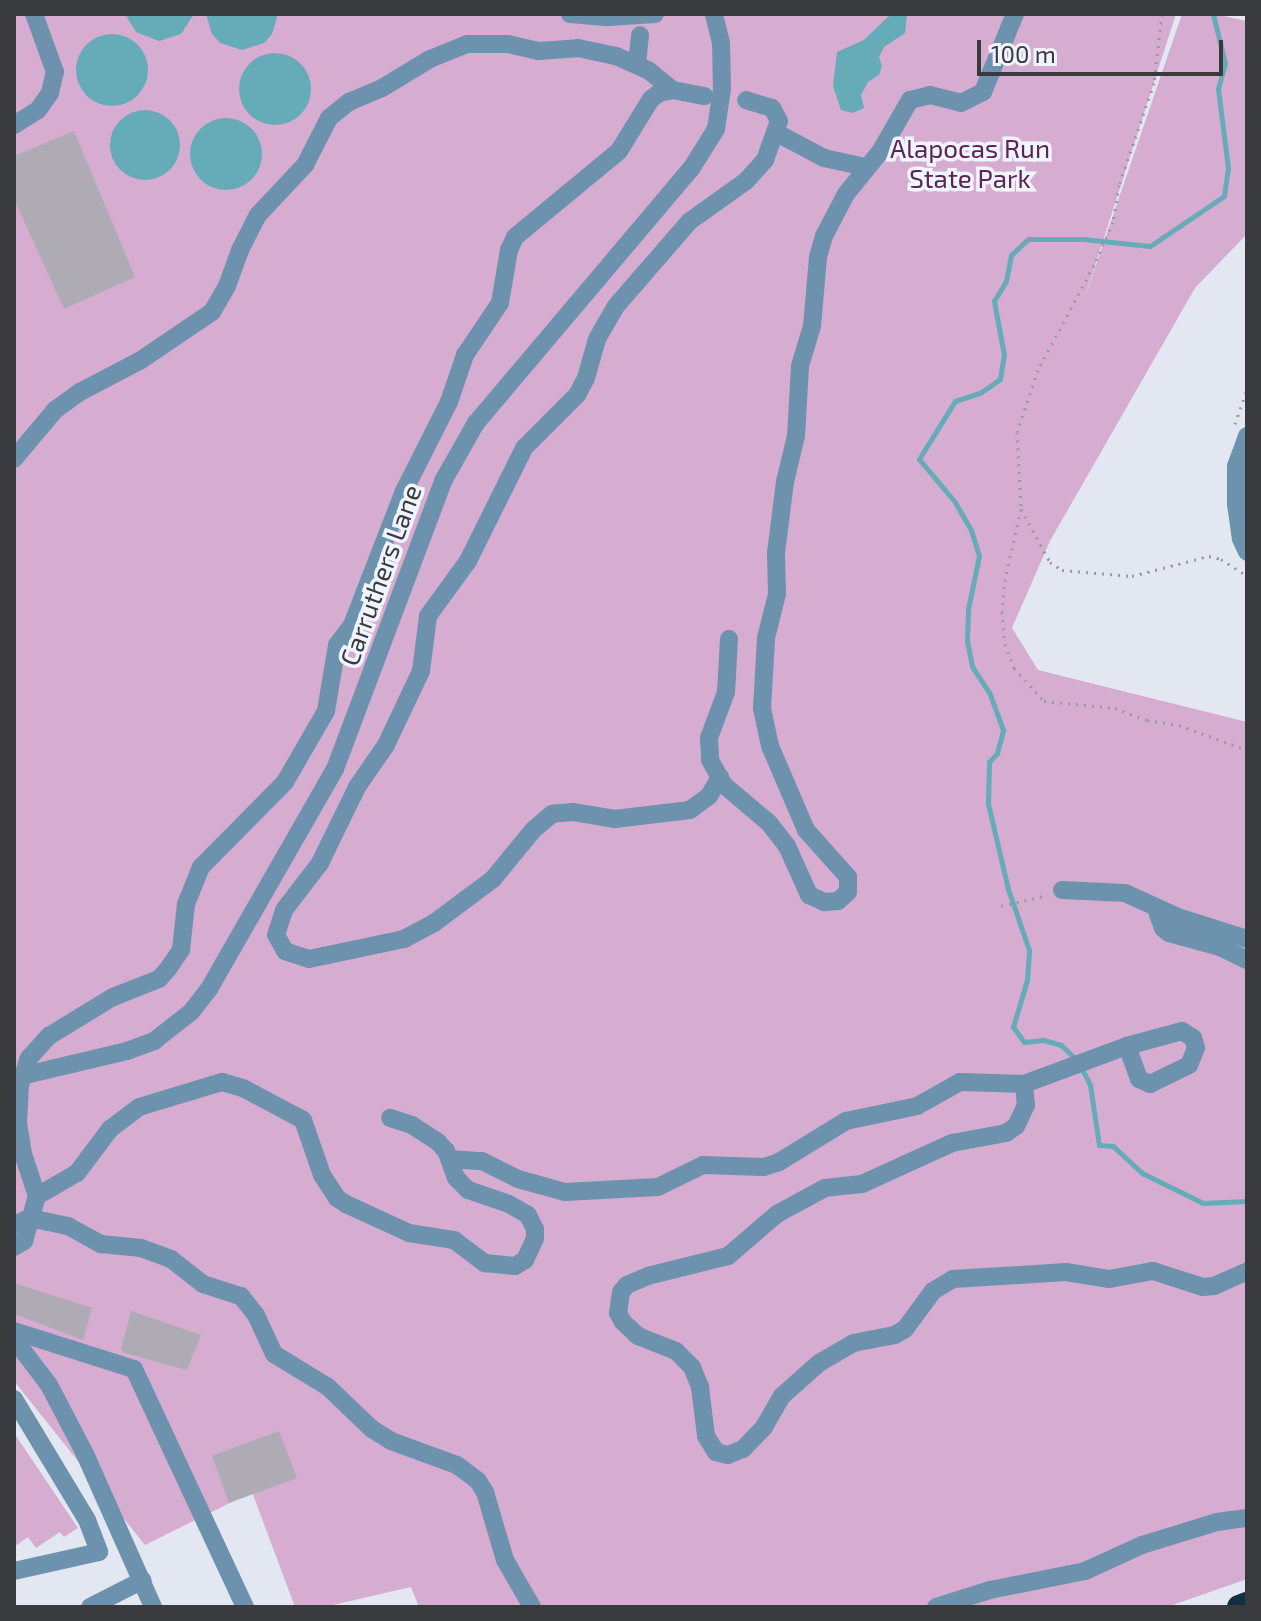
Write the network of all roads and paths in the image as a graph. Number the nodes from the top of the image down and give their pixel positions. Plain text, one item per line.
1 (34, 14) edge
2 (570, 14) edge
3 (655, 14) edge
4 (714, 14) edge
5 (1015, 14) edge
6 (1162, 14) edge
7 (640, 35) dead end
8 (637, 64) junction
9 (673, 90) junction
10 (704, 96) dead end
11 (746, 100) dead end
12 (14, 125) edge
13 (775, 132) junction
14 (865, 167) junction
15 (1247, 436) edge
16 (14, 459) edge
17 (1021, 509) junction
18 (1247, 552) edge
19 (1247, 576) edge
20 (729, 639) dead end
21 (1247, 750) edge
22 (720, 777) junction
23 (1062, 890) dead end
24 (1027, 901) dead end
25 (1001, 906) dead end
26 (1156, 908) junction
27 (1247, 939) edge
28 (1247, 960) edge
29 (1127, 1046) dead end
30 (18, 1077) edge
31 (1024, 1084) junction
32 (390, 1118) dead end
33 (450, 1159) junction
34 (37, 1196) junction
35 (22, 1221) edge
36 (14, 1247) edge
37 (1247, 1271) edge
38 (14, 1331) edge
39 (14, 1339) edge
40 (14, 1399) edge
41 (1247, 1518) edge
42 (128, 1547) junction
43 (99, 1552) junction
44 (14, 1571) edge
45 (143, 1580) junction
46 (1247, 1604) edge
47 (90, 1607) edge
48 (153, 1607) edge
49 (245, 1607) edge
50 (532, 1607) edge
51 (936, 1607) edge
52 (1239, 1607) edge

1 - 12 street
2 - 3 street
4 - 30 street, Carruthers Lane
5 - 14 street
6 - 17 path
7 - 8 street
8 - 9 street
8 - 16 street
9 - 10 street
9 - 30 street
11 - 13 street
13 - 14 street
13 - 22 street
14 - 22 street
15 - 18 street
17 - 19 path
17 - 21 path
20 - 22 street
23 - 26 street
24 - 25 path
26 - 27 street
26 - 28 street
29 - 31 street
30 - 34 street
31 - 33 street
31 - 37 street
32 - 33 street
33 - 34 street
34 - 35 street
35 - 36 street
35 - 50 street
38 - 49 street
39 - 42 street
40 - 43 street
41 - 51 street
42 - 43 street
42 - 45 street
43 - 44 street
45 - 47 street
45 - 48 street
46 - 52 highway

